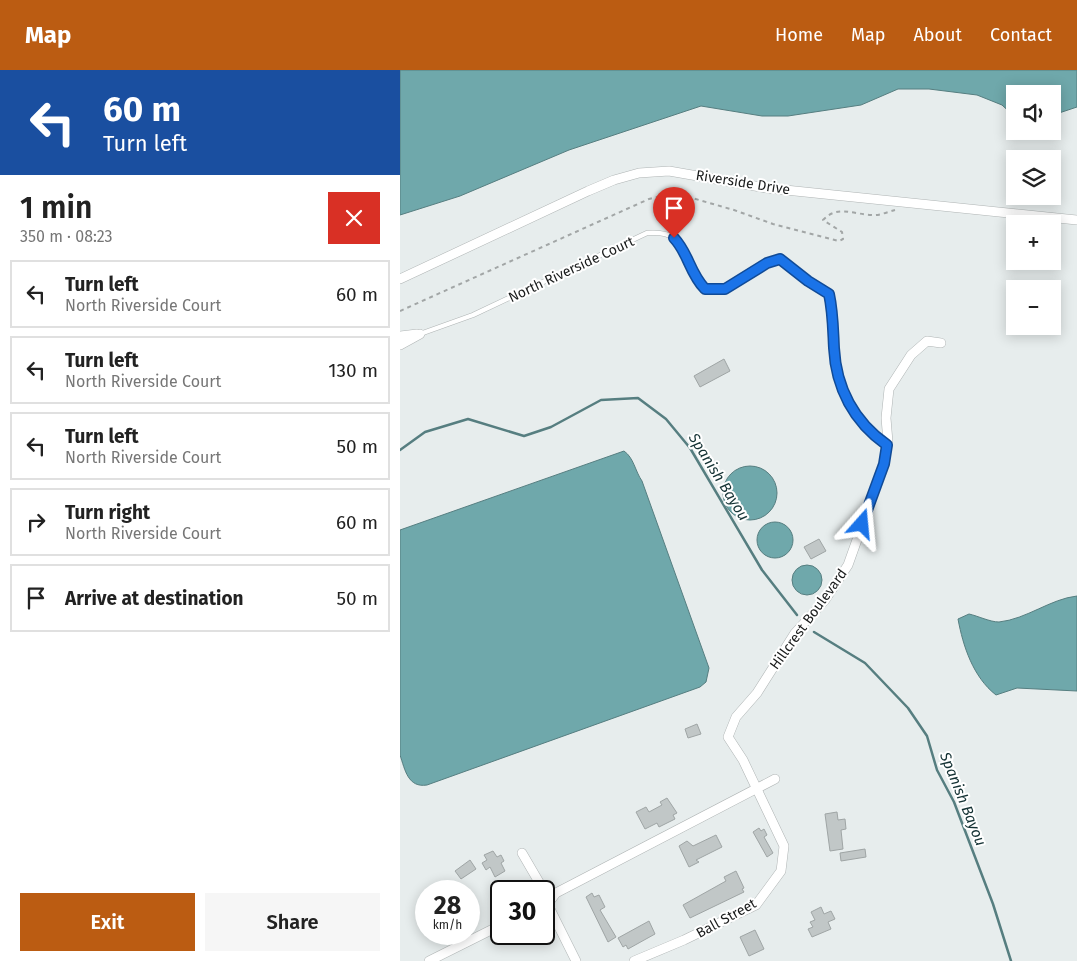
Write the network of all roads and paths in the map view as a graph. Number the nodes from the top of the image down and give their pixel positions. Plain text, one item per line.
1 (896, 210) dead end
2 (1077, 220) edge
3 (400, 279) edge
4 (400, 311) edge
5 (420, 334) junction
6 (400, 336) edge
7 (941, 343) dead end
8 (400, 345) edge
9 (887, 445) junction
10 (775, 779) dead end
11 (757, 790) junction
12 (522, 853) dead end
13 (538, 880) edge
14 (555, 894) edge
15 (555, 919) edge
16 (490, 930) edge
17 (429, 961) edge
18 (576, 961) edge
19 (634, 961) edge

1 - 4 path
2 - 3 street, Riverside Drive
5 - 6 street
5 - 8 street, North Riverside Court
5 - 9 lane, North Riverside Court
7 - 9 street, Hillcrest Boulevard
9 - 11 street, Hillcrest Boulevard
10 - 11 street
11 - 14 street
11 - 19 street, Ball Street
12 - 13 street
15 - 18 street
16 - 17 street

